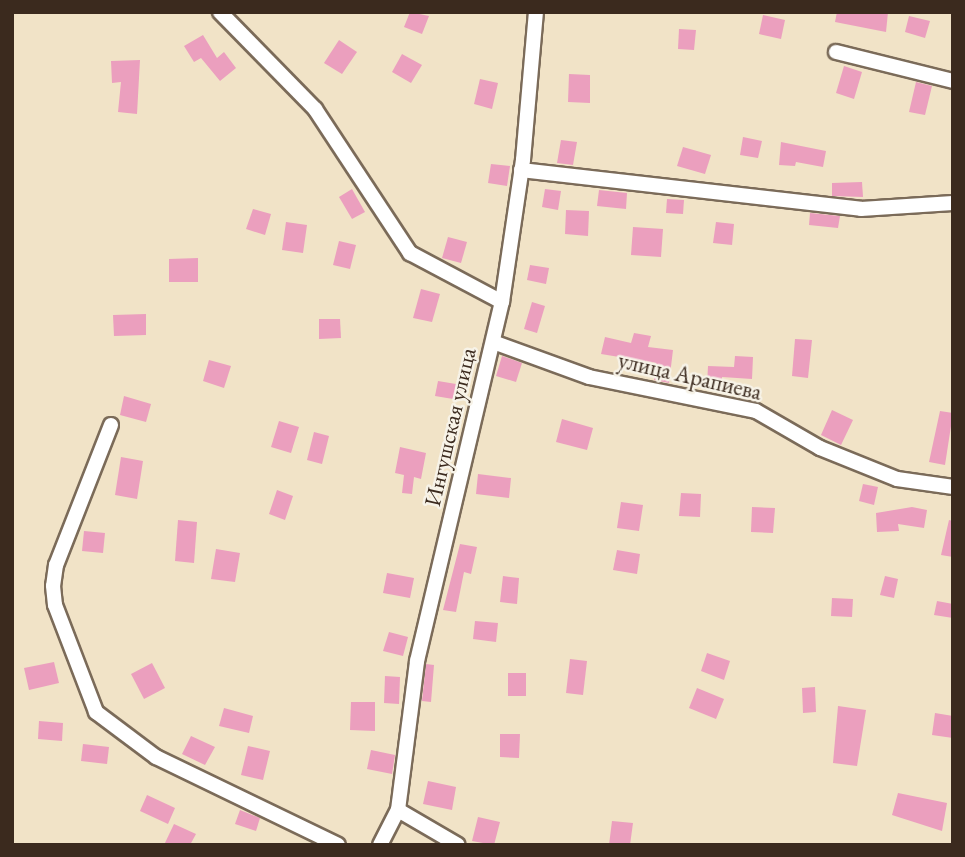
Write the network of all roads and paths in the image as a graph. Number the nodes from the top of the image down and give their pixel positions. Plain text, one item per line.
1 (220, 12) edge
2 (536, 12) edge
3 (836, 52) dead end
4 (953, 81) edge
5 (521, 170) junction
6 (953, 203) edge
7 (502, 302) junction
8 (493, 342) junction
9 (111, 425) dead end
10 (953, 488) edge
11 (398, 810) junction
12 (338, 845) edge
13 (380, 845) edge
14 (458, 845) edge

1 - 7 street
2 - 5 street, Ингушская улица
3 - 4 street
5 - 6 street
5 - 7 street, Ингушская улица
7 - 8 street, Ингушская улица
8 - 10 street, улица Арапиева
8 - 11 street, Ингушская улица
9 - 12 street
11 - 13 street, Ингушская улица
11 - 14 street

